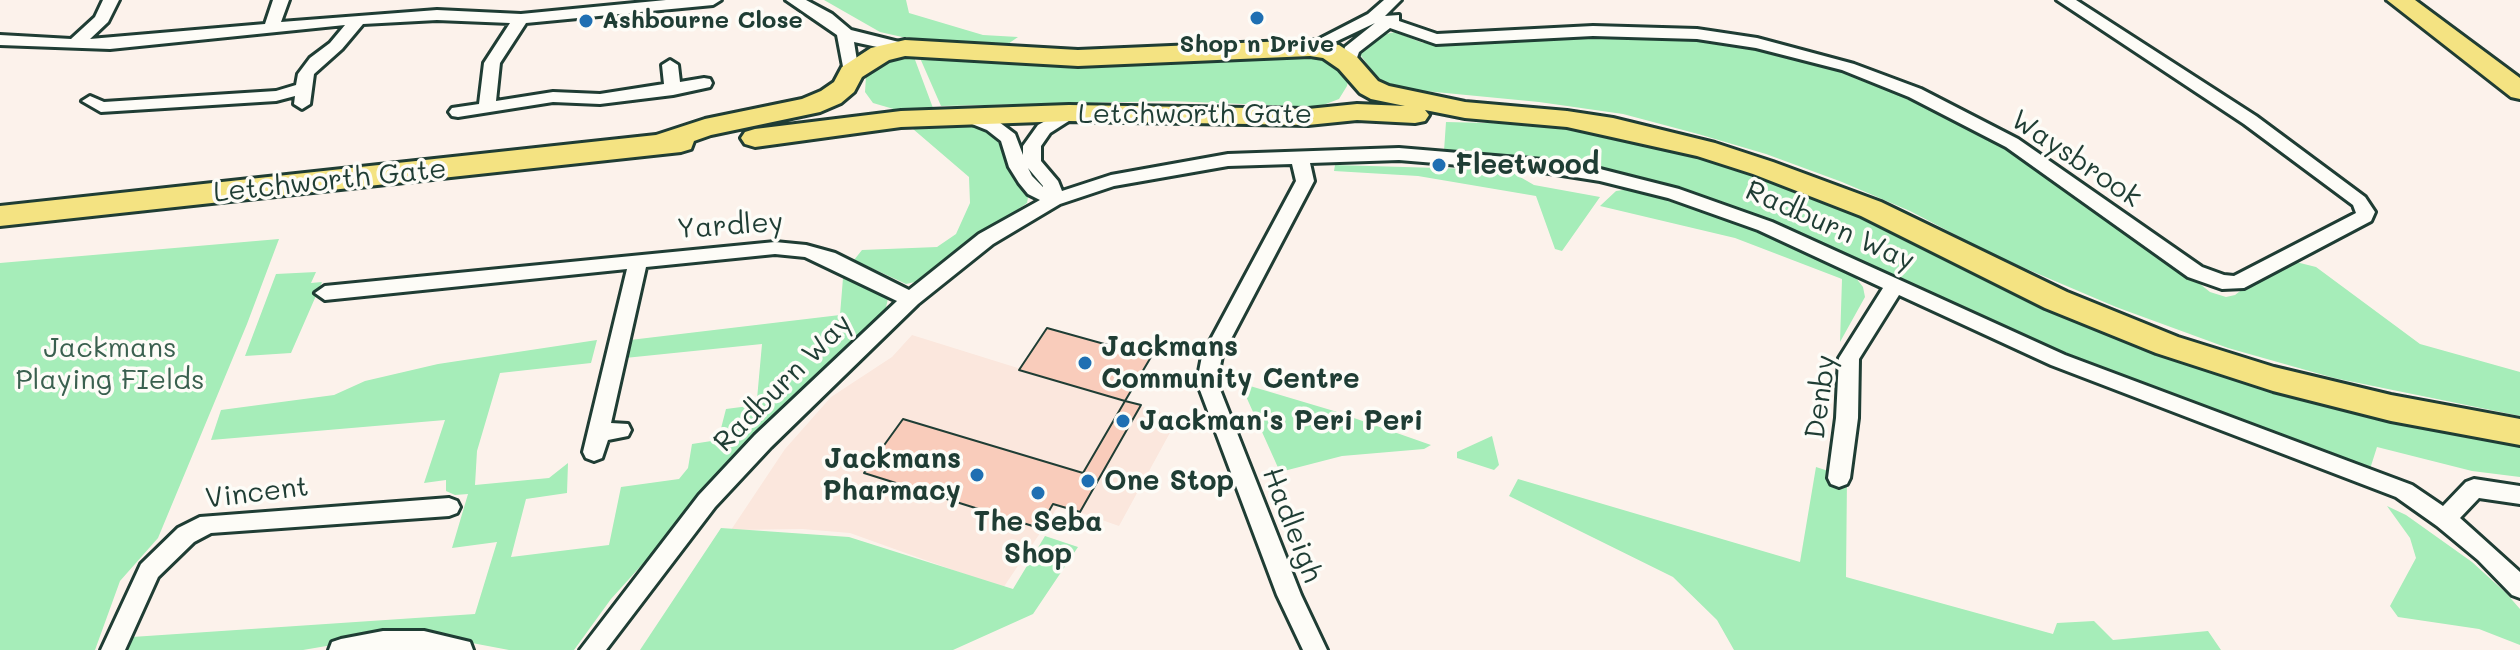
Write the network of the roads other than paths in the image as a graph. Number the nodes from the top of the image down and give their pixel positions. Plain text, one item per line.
1 (111, 0) edge
2 (281, 0) edge
3 (713, 0) edge
4 (794, 0) edge
5 (1396, 0) edge
6 (2399, 0) edge
7 (2071, 1) edge
8 (624, 5) edge
9 (358, 19) junction
10 (521, 19) junction
11 (1381, 21) junction
12 (271, 28) junction
13 (845, 33) junction
14 (0, 40) edge
15 (75, 44) junction
16 (905, 48) junction
17 (1310, 48) junction
18 (670, 65) dead end
19 (1354, 71) junction
20 (848, 80) junction
21 (704, 83) dead end
22 (2518, 88) edge
23 (673, 90) junction
24 (90, 101) dead end
25 (487, 106) junction
26 (1465, 110) junction
27 (458, 112) dead end
28 (1069, 113) junction
29 (1339, 113) junction
30 (973, 118) junction
31 (901, 119) junction
32 (659, 143) junction
33 (1300, 158) junction
34 (1054, 200) junction
35 (0, 216) edge
36 (638, 262) junction
37 (1894, 287) junction
38 (325, 293) dead end
39 (911, 299) junction
40 (2520, 432) edge
41 (604, 438) dead end
42 (1839, 478) dead end
43 (2520, 495) edge
44 (436, 503) dead end
45 (2445, 519) junction
46 (2520, 588) edge
47 (113, 650) edge
48 (341, 650) edge
49 (461, 650) edge
50 (592, 650) edge
51 (1315, 650) edge

1 - 15 street
2 - 12 street
3 - 8 street
4 - 13 street
5 - 11 street
6 - 22 main road
7 - 11 street, Waysbrook
8 - 10 street
9 - 10 street
9 - 12 street
9 - 24 street
10 - 25 street
11 - 17 street
11 - 19 street
12 - 15 street
13 - 16 street
13 - 20 street
14 - 15 street
16 - 17 main road, Letchworth Gate
16 - 20 main road, Letchworth Gate
17 - 19 main road, Letchworth Gate
18 - 23 street
19 - 26 main road
19 - 29 main road, Letchworth Gate
20 - 31 main road, Letchworth Gate
20 - 32 main road, Letchworth Gate
21 - 23 street
23 - 25 street
25 - 27 street
26 - 29 main road
26 - 40 main road
28 - 29 main road, Letchworth Gate
28 - 30 main road, Letchworth Gate
28 - 34 street
30 - 31 main road, Letchworth Gate
30 - 34 street
31 - 32 main road, Letchworth Gate
32 - 35 main road, Letchworth Gate
33 - 34 street, Radburn Way
33 - 37 street, Radburn Way
33 - 51 street, Hadleigh
34 - 39 street, Radburn Way
36 - 38 street, Yardley
36 - 39 street, Yardley
36 - 41 street
37 - 42 street, Denby
37 - 45 street, Radburn Way
39 - 50 street, Radburn Way
43 - 45 street
44 - 47 street, Vincent
45 - 46 street, Radburn Way
48 - 49 street

